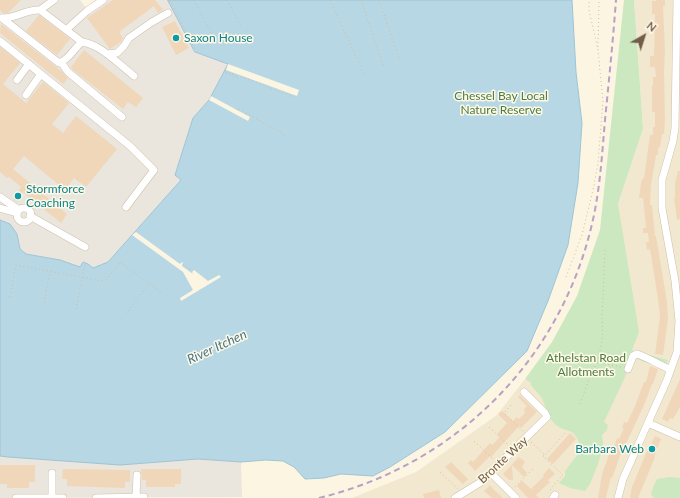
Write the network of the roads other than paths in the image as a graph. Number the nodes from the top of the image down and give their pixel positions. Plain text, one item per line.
1 (54, 0) edge
2 (103, 0) edge
3 (677, 0) edge
4 (40, 10) junction
5 (168, 13) dead end
6 (2, 18) edge
7 (66, 30) junction
8 (0, 41) edge
9 (82, 42) junction
10 (107, 54) junction
11 (61, 62) junction
12 (29, 64) junction
13 (42, 74) junction
14 (134, 76) dead end
15 (17, 80) dead end
16 (26, 95) dead end
17 (678, 108) edge
18 (122, 117) dead end
19 (0, 198) edge
20 (126, 207) dead end
21 (0, 208) edge
22 (18, 212) junction
23 (85, 247) dead end
24 (628, 369) road end
25 (670, 369) junction
26 (524, 392) dead end
27 (648, 423) junction
28 (680, 437) edge
29 (52, 473) dead end
30 (491, 473) junction
31 (137, 474) dead end
32 (136, 497) edge
33 (144, 497) edge
34 (16, 498) edge
35 (52, 498) edge
36 (63, 498) edge
37 (96, 498) edge
38 (455, 498) edge
39 (516, 498) edge
40 (618, 498) edge

1 - 4 street
2 - 7 street
3 - 17 street
4 - 6 street
4 - 7 street
5 - 10 street
6 - 11 street
7 - 9 street
8 - 12 street
9 - 10 street
9 - 11 street
10 - 14 street
11 - 18 street
12 - 13 street
12 - 15 street
13 - 16 street
13 - 20 street
17 - 25 street
19 - 22 street
21 - 22 street
22 - 23 street
24 - 25 street
25 - 27 street
26 - 30 street, Bronte Way
27 - 28 street
27 - 40 street
29 - 35 street
30 - 38 street, Bronte Way
30 - 39 street
31 - 32 street
32 - 33 street
32 - 37 street
34 - 35 street
35 - 36 street

